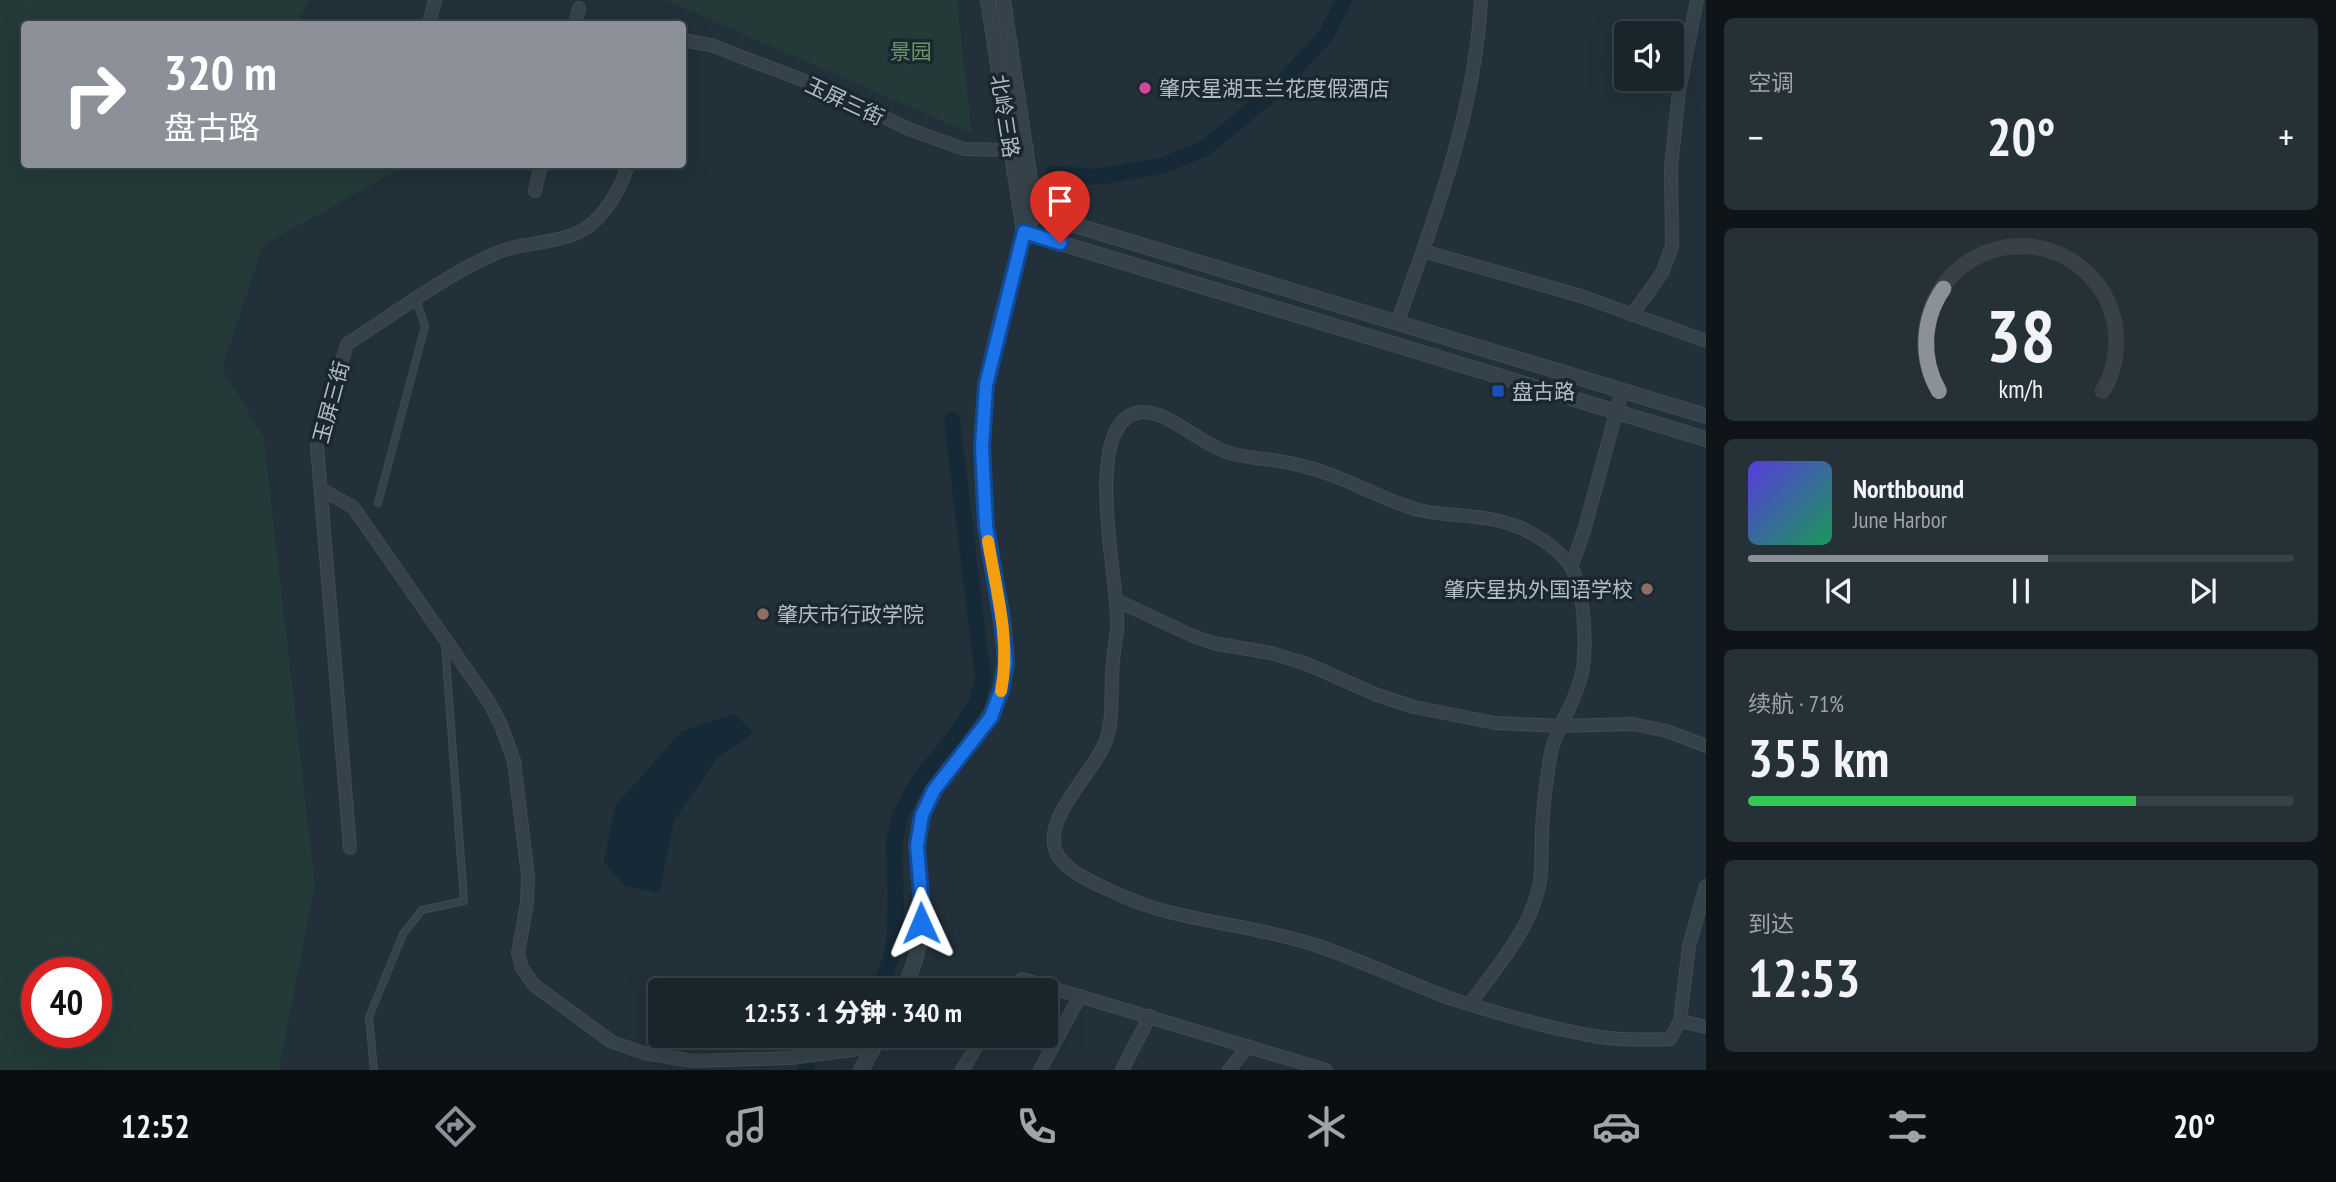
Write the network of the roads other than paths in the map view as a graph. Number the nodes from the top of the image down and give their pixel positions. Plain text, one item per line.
1 (435, 0) edge
2 (988, 0) edge
3 (1003, 0) edge
4 (1481, 0) edge
5 (1697, 0) edge
6 (579, 8) dead end
7 (430, 21) edge
8 (576, 21) edge
9 (686, 41) edge
10 (1010, 150) junction
11 (540, 168) edge
12 (627, 168) edge
13 (536, 191) dead end
14 (1035, 213) junction
15 (1024, 232) junction
16 (1423, 251) junction
17 (1302, 294) junction
18 (416, 300) junction
19 (1296, 314) junction
20 (1632, 315) junction
21 (1397, 323) junction
22 (1706, 341) edge
23 (1622, 391) junction
24 (1616, 412) junction
25 (1706, 416) edge
26 (1706, 439) edge
27 (321, 489) junction
28 (378, 503) dead end
29 (1572, 567) junction
30 (1118, 601) junction
31 (445, 639) junction
32 (1560, 726) junction
33 (1706, 746) edge
34 (350, 848) dead end
35 (1706, 886) edge
36 (909, 978) edge
37 (1058, 990) edge
38 (1080, 996) junction
39 (1469, 1004) junction
40 (1150, 1016) junction
41 (1680, 1021) junction
42 (1706, 1027) edge
43 (1248, 1046) junction
44 (850, 1048) edge
45 (874, 1048) edge
46 (976, 1048) edge
47 (374, 1070) edge
48 (861, 1070) edge
49 (962, 1070) edge
50 (1040, 1070) edge
51 (1122, 1070) edge
52 (1229, 1070) edge
53 (1326, 1070) edge

1 - 7 street
2 - 10 street, 北岭三路
3 - 14 street, 北岭三路
4 - 16 street
5 - 20 street
6 - 8 street
9 - 10 street, 玉屏三街
10 - 15 street, 北岭三路
11 - 13 street
12 - 18 street, 玉屏三街
14 - 15 street
14 - 17 street
15 - 19 street
15 - 36 street
16 - 20 street
16 - 21 street
17 - 19 street
17 - 21 street
18 - 27 street, 玉屏三街
18 - 28 lane
19 - 24 street
20 - 22 street
21 - 23 street
23 - 24 street
23 - 25 street
24 - 26 street
24 - 29 street
27 - 31 street
27 - 34 street, 玉屏三街
29 - 30 street
29 - 32 street
30 - 32 street
30 - 39 street
31 - 44 street
31 - 47 lane
32 - 33 street
32 - 39 street
35 - 41 street
37 - 38 street
38 - 40 street
38 - 50 street
39 - 41 street
40 - 43 street
40 - 51 street
41 - 42 street
43 - 52 street
43 - 53 street
45 - 48 street
46 - 49 street

